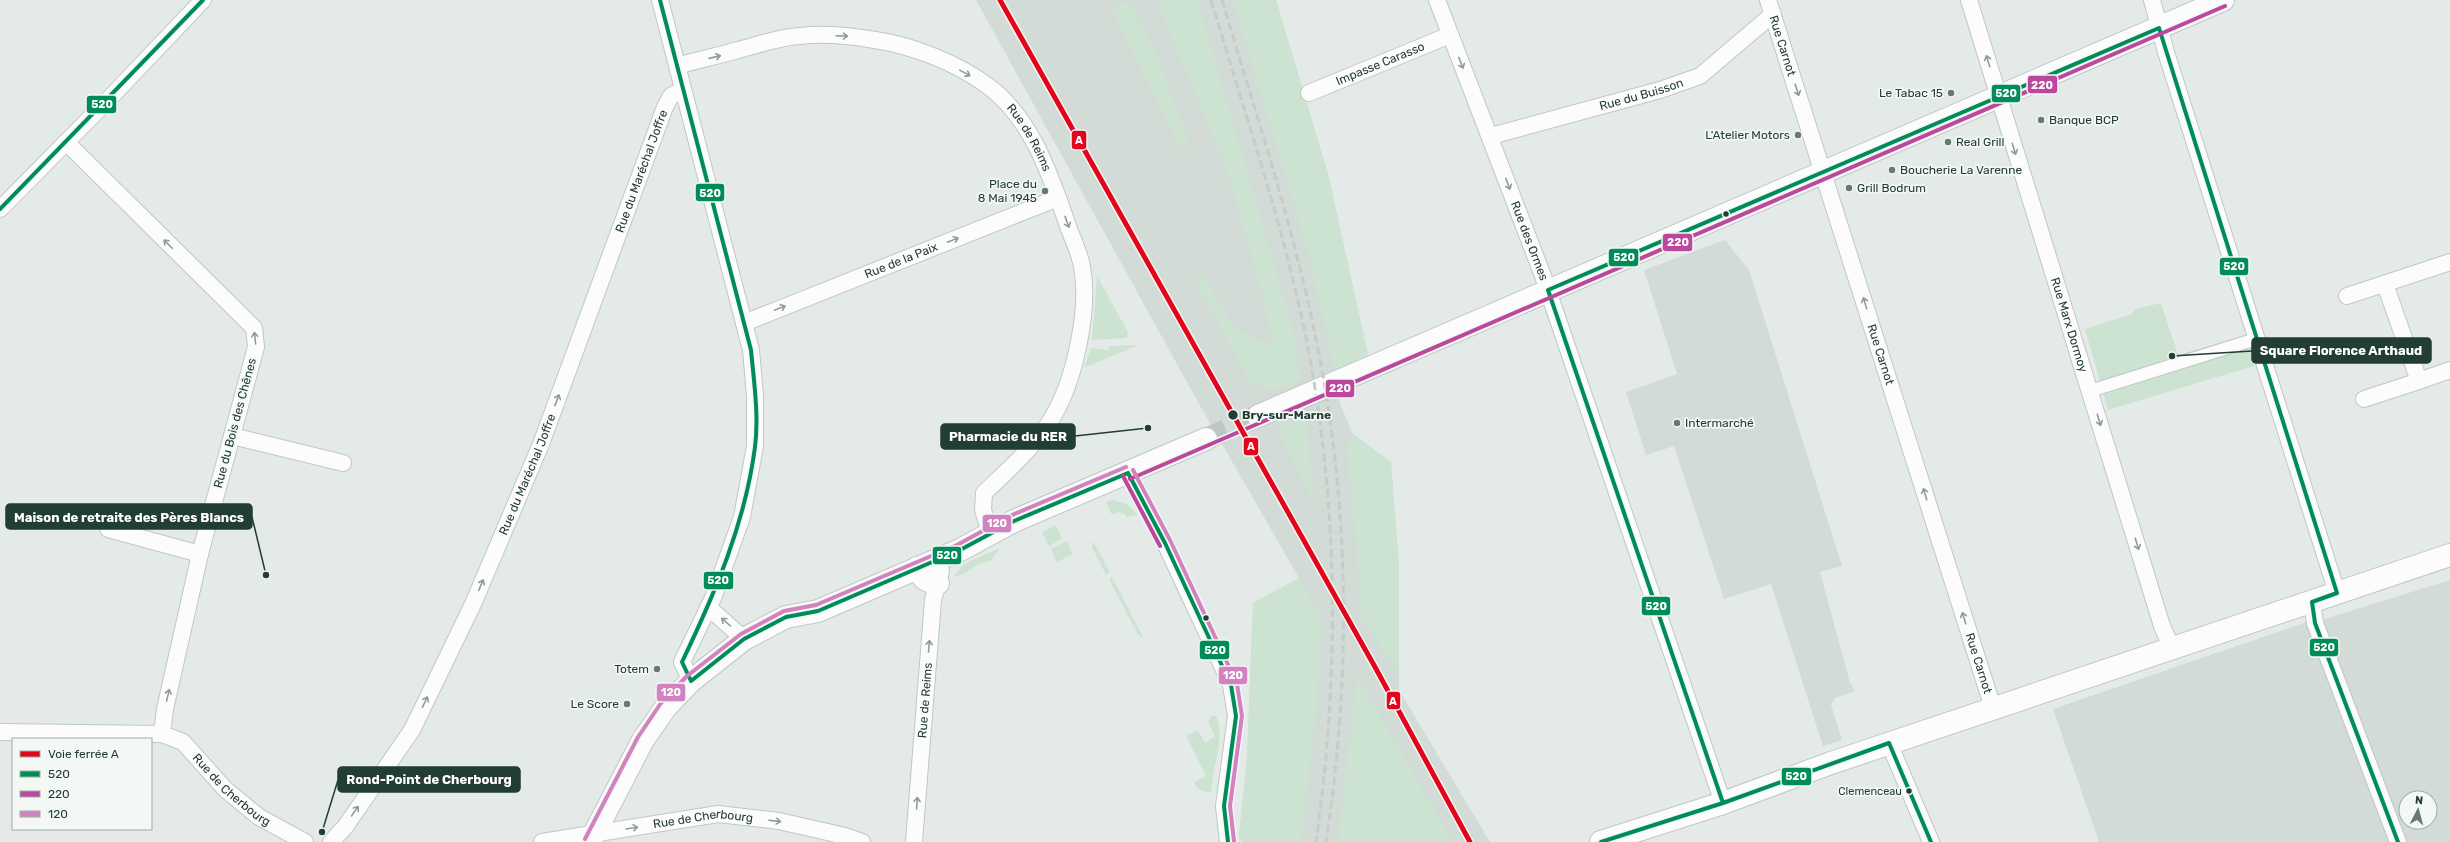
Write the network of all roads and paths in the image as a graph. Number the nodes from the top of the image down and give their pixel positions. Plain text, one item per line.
1 (203, 0) edge
2 (660, 0) edge
3 (1437, 0) edge
4 (1969, 0) edge
5 (2152, 0) edge
6 (2223, 0) edge
7 (1770, 7) edge
8 (2159, 28) junction
9 (1450, 35) junction
10 (677, 66) junction
11 (683, 90) junction
12 (1310, 93) dead end
13 (1999, 98) junction
14 (1491, 136) junction
15 (66, 142) junction
16 (1824, 173) junction
17 (1058, 198) junction
18 (0, 209) edge
19 (2450, 262) edge
20 (2385, 284) junction
21 (1548, 290) junction
22 (2347, 296) dead end
23 (744, 323) junction
24 (2256, 339) junction
25 (2450, 370) edge
26 (2418, 381) junction
27 (2090, 391) junction
28 (2364, 399) dead end
29 (1258, 416) tunnel mouth
30 (232, 436) junction
31 (1206, 439) tunnel mouth
32 (344, 463) dead end
33 (1128, 473) junction
34 (108, 529) dead end
35 (990, 533) junction
36 (200, 554) junction
37 (2450, 555) edge
38 (937, 560) junction
39 (917, 568) junction
40 (938, 583) junction
41 (2337, 593) junction
42 (2312, 602) junction
43 (708, 607) junction
44 (744, 639) junction
45 (2172, 649) junction
46 (691, 681) junction
47 (1993, 708) junction
48 (0, 732) edge
49 (162, 734) junction
50 (1889, 743) junction
51 (1723, 803) junction
52 (592, 838) edge
53 (1609, 841) edge
54 (305, 842) edge
55 (331, 842) edge
56 (542, 842) edge
57 (862, 842) edge
58 (914, 842) edge
59 (1228, 842) edge
60 (1931, 842) edge
61 (2398, 842) edge

1 - 15 street
2 - 10 street
3 - 9 street, Rue des Ormes
13 -> 4 street, Rue Marx Dormoy
5 - 8 street
6 - 8 main road
7 - 14 street, Rue du Buisson
7 -> 16 street, Rue Carnot
8 - 13 main road
8 - 24 street
9 - 12 street, Impasse Carasso
9 -> 14 street, Rue des Ormes
10 - 11 street
10 -> 17 street, Rue de Reims
11 - 23 street
55 -> 11 street, Rue du Maréchal Joffre
13 - 16 main road
13 -> 27 street, Rue Marx Dormoy
14 -> 21 street, Rue des Ormes
15 - 18 street
30 -> 15 street, Rue du Bois des Chênes
16 - 21 main road
47 -> 16 street, Rue Carnot
23 -> 17 street, Rue de la Paix
17 -> 35 street, Rue de Reims
19 - 20 street
20 - 22 street
20 - 26 street
21 - 29 main road
21 - 51 street, Rue des Ormes
23 - 43 street
24 - 27 street
24 - 41 street
25 - 26 street
26 - 28 street
27 -> 45 street, Rue Marx Dormoy
30 - 32 street
30 - 36 street, Rue du Bois des Chênes
31 - 33 main road
33 - 35 main road
33 - 59 street
34 - 36 street
35 - 38 main road
49 -> 36 street, Rue du Bois des Chênes
37 - 41 main road
38 - 39 main road
38 - 40 street, Rue de Reims
39 - 40 main road
39 - 44 main road
58 -> 40 street, Rue de Reims
41 - 42 main road
42 - 45 main road
42 - 61 street
44 -> 43 street
43 - 46 street
44 - 46 main road
45 - 47 main road
46 - 52 main road
47 - 50 main road
48 - 49 street
49 - 54 street, Rue de Cherbourg
50 - 51 main road
50 - 60 street
51 - 53 main road
52 - 56 street, Rue de Cherbourg
52 -> 57 street, Rue de Cherbourg

